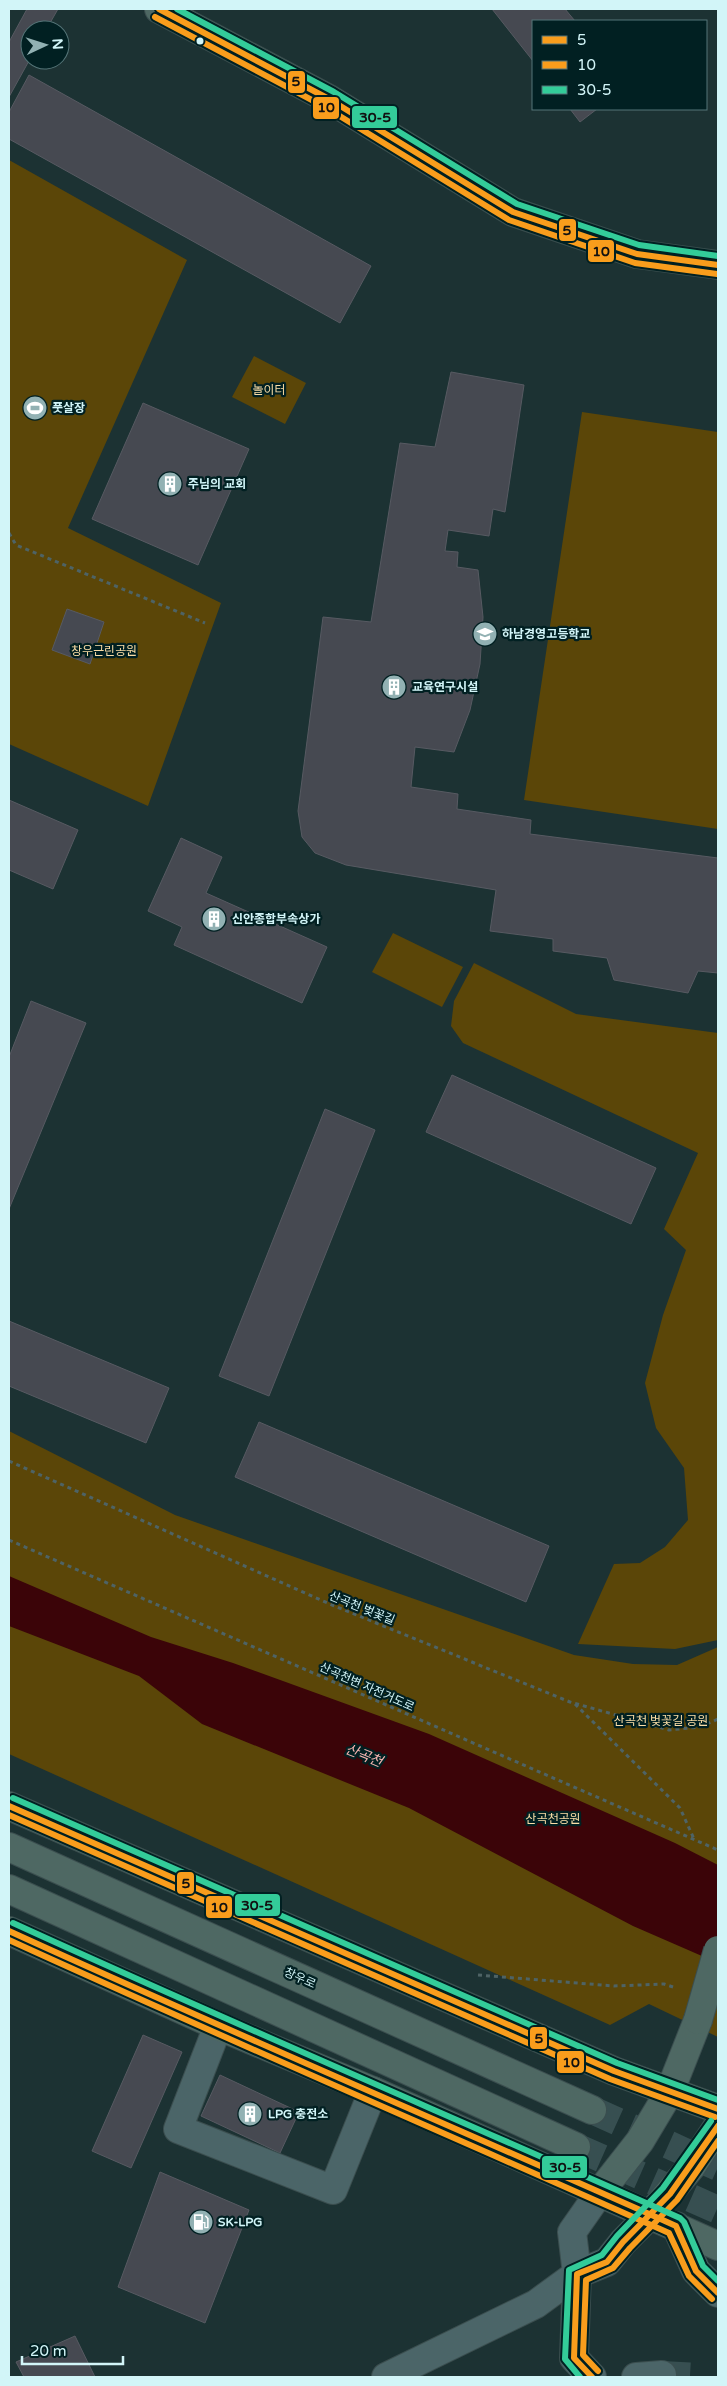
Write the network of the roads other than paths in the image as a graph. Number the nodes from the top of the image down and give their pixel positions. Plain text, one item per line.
1 (158, 9) edge
2 (718, 265) edge
3 (9, 1806) edge
4 (9, 1847) edge
5 (9, 1889) edge
6 (9, 1931) edge
7 (718, 1950) edge
8 (218, 2026) junction
9 (373, 2091) junction
10 (670, 2091) junction
11 (592, 2110) tunnel mouth
12 (718, 2110) edge
13 (718, 2126) edge
14 (576, 2147) tunnel mouth
15 (600, 2192) junction
16 (651, 2214) junction
17 (676, 2226) junction
18 (718, 2246) edge
19 (577, 2274) junction
20 (718, 2293) edge
21 (386, 2377) edge
22 (592, 2377) edge

1 - 2 main road
3 - 10 main road
4 - 11 main road, 창우로
5 - 14 main road
6 - 8 main road
7 - 10 main road, bridge
8 - 9 main road
8 - 9 street
9 - 15 main road
10 - 12 main road
10 - 15 main road
13 - 16 main road
15 - 16 main road
15 - 19 street
16 - 17 main road
16 - 19 street
17 - 18 main road
17 - 20 street
19 - 21 street
19 - 22 street

